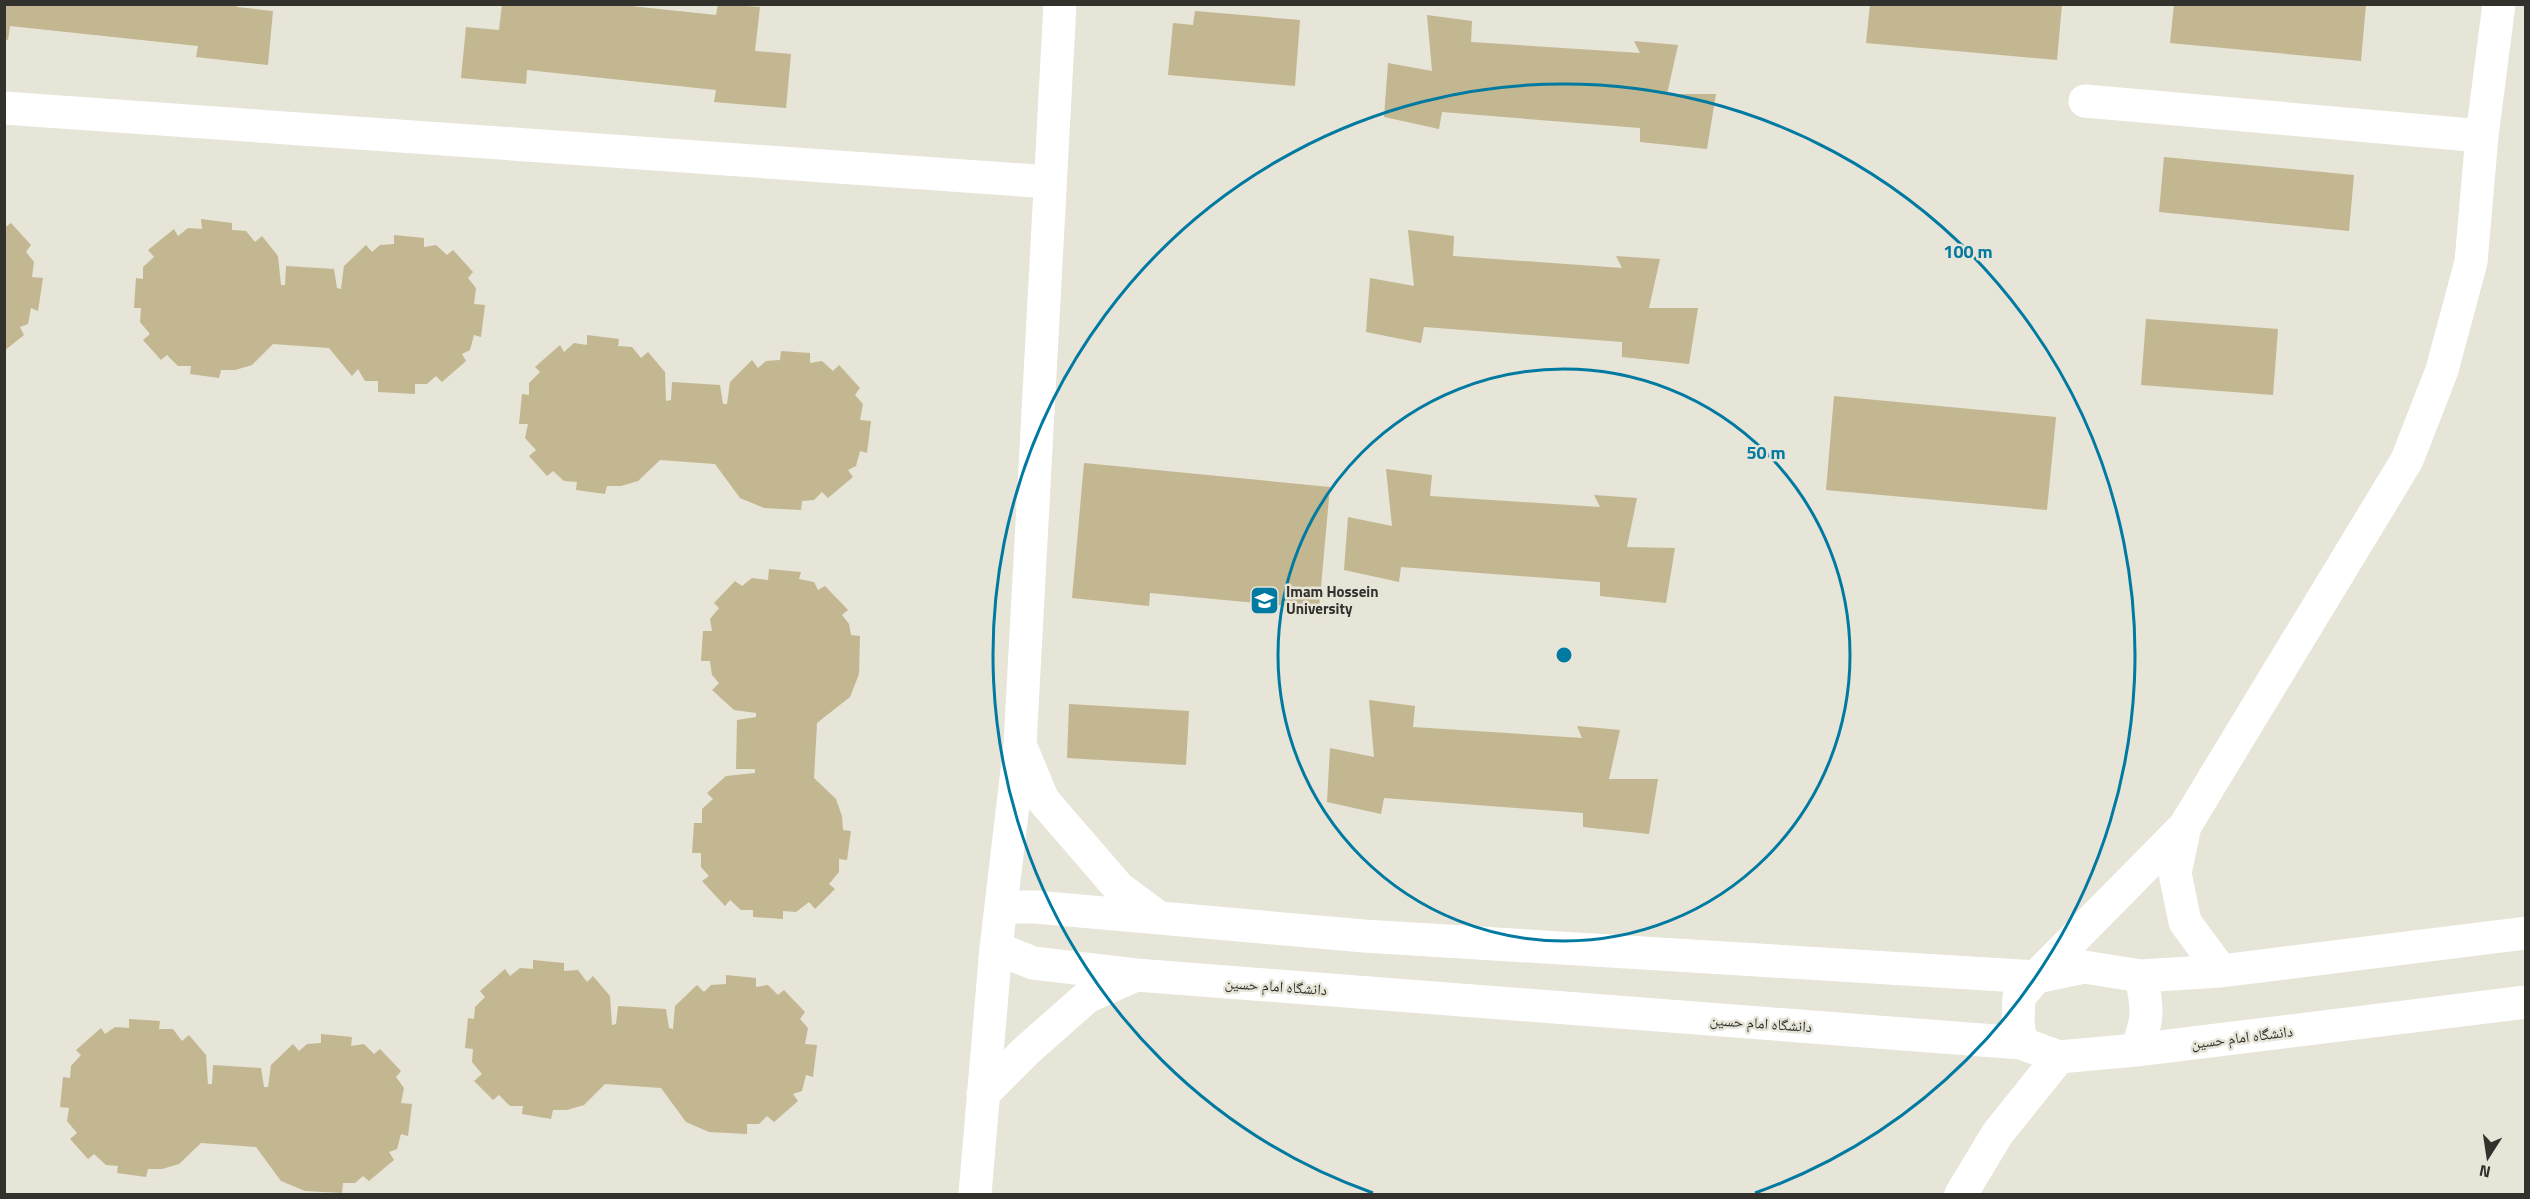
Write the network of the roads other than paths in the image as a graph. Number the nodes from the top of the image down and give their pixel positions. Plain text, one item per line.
1 (1060, 4) edge
2 (2499, 4) edge
3 (2085, 101) dead end
4 (4, 108) edge
5 (2482, 136) junction
6 (1050, 182) junction
7 (1020, 745) junction
8 (2185, 826) junction
9 (1001, 907) junction
10 (1158, 917) junction
11 (2526, 933) edge
12 (996, 948) junction
13 (2221, 971) junction
14 (1136, 975) junction
15 (2141, 976) junction
16 (2036, 977) junction
17 (2526, 1002) edge
18 (2021, 1042) junction
19 (2136, 1050) junction
20 (2059, 1057) junction
21 (983, 1094) junction
22 (975, 1194) edge
23 (1961, 1194) edge

1 - 6 lane
2 - 5 lane
3 - 5 lane
4 - 6 lane
5 - 8 lane
6 - 7 lane
7 - 9 lane
7 - 10 lane
8 - 13 lane
8 - 16 lane
9 - 10 lane
9 - 12 lane
10 - 16 lane
11 - 13 lane
12 - 14 lane, دانشگاه امام حسین
12 - 21 lane
13 - 15 lane
14 - 18 lane, دانشگاه امام حسین
14 - 21 lane
15 - 16 lane
15 - 19 lane
16 - 18 lane
17 - 19 lane, دانشگاه امام حسین
18 - 20 lane, دانشگاه امام حسین
19 - 20 lane, دانشگاه امام حسین
20 - 23 lane
21 - 22 lane

